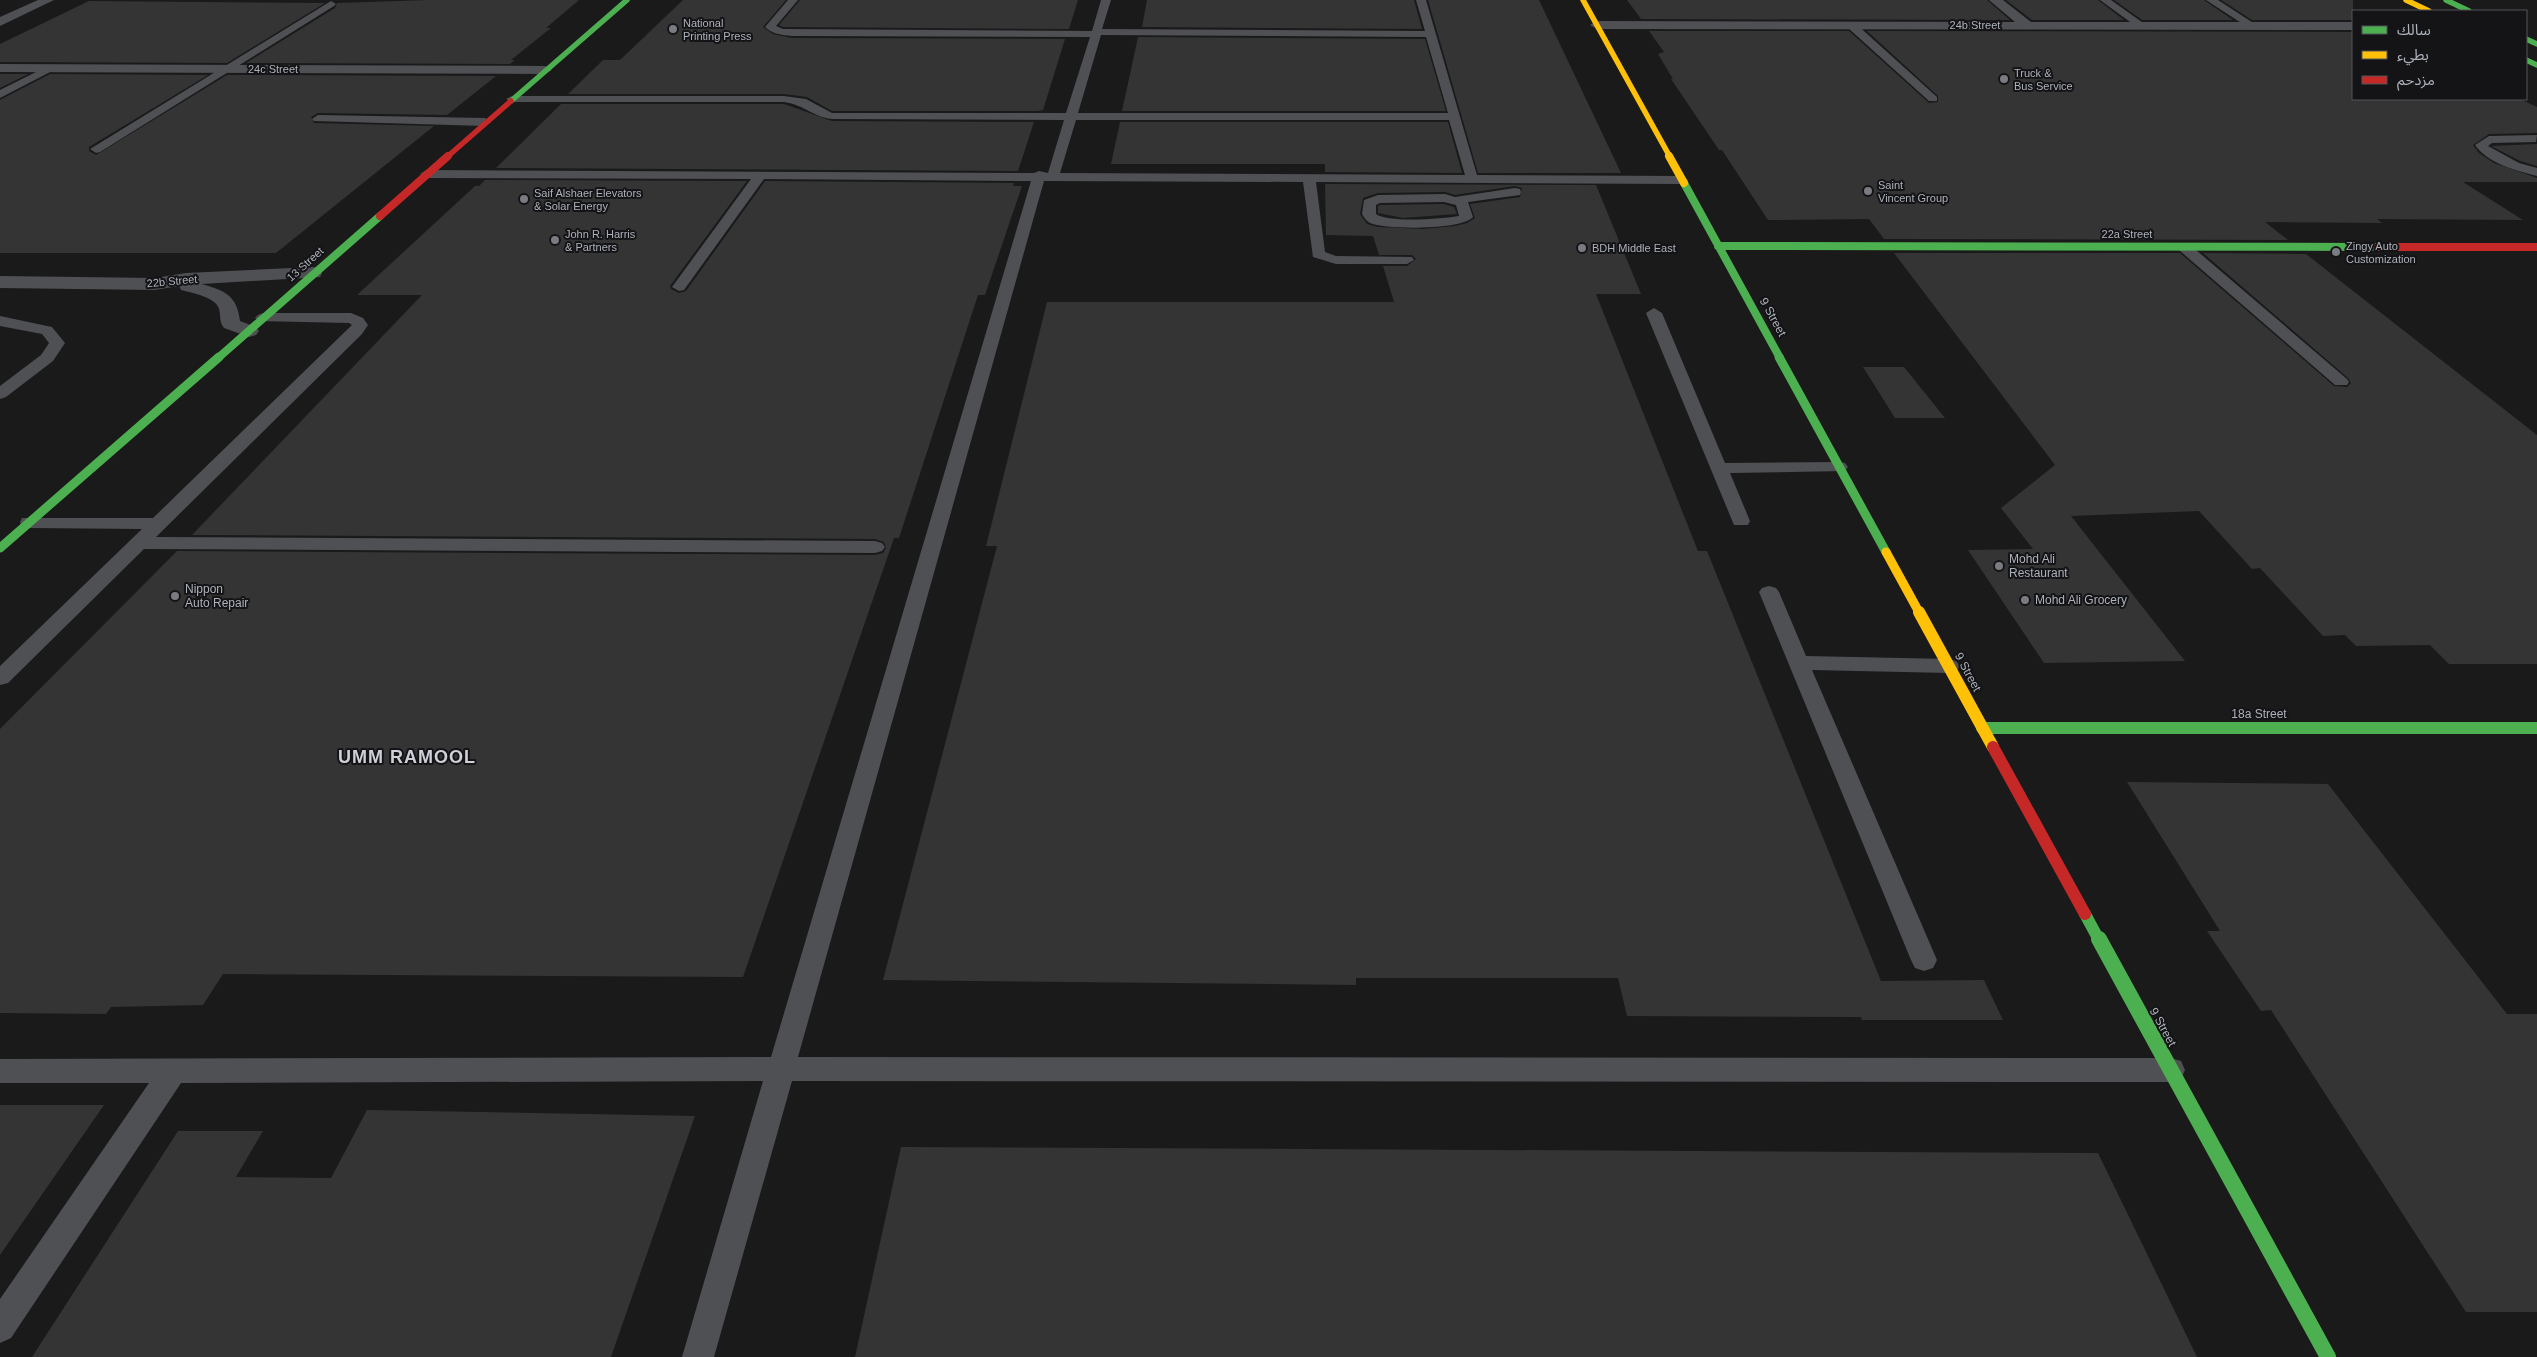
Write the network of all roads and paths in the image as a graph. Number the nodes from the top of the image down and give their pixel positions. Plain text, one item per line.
1 (48, 0) edge
2 (627, 0) edge
3 (793, 0) edge
4 (1106, 0) edge
5 (1421, 0) edge
6 (1583, 0) edge
7 (1995, 0) edge
8 (2105, 0) edge
9 (2211, 0) edge
10 (2406, 0) edge
11 (2446, 0) edge
12 (331, 4) dead end
13 (0, 7) edge
14 (33, 7) junction
15 (2427, 10) edge
16 (2467, 10) edge
17 (0, 22) edge
18 (1597, 25) junction
19 (1851, 25) junction
20 (2027, 25) junction
21 (2141, 25) junction
22 (2253, 26) junction
23 (2352, 26) edge
24 (1096, 33) junction
25 (1431, 34) junction
26 (0, 68) edge
27 (50, 68) junction
28 (225, 69) junction
29 (545, 70) junction
30 (0, 94) edge
31 (512, 99) junction
32 (1934, 99) dead end
33 (1070, 117) junction
34 (1454, 117) junction
35 (318, 119) dead end
36 (485, 122) junction
37 (2536, 138) dead end
38 (96, 149) dead end
39 (2537, 172) edge
40 (426, 174) junction
41 (760, 176) junction
42 (1046, 176) junction
43 (1308, 178) junction
44 (1472, 179) junction
45 (1686, 186) junction
46 (1458, 200) junction
47 (1718, 246) junction
48 (2184, 247) junction
49 (2537, 247) edge
50 (1407, 260) dead end
51 (313, 273) junction
52 (0, 282) edge
53 (155, 284) junction
54 (188, 286) junction
55 (299, 286) junction
56 (679, 287) dead end
57 (1654, 313) dead end
58 (0, 322) edge
59 (256, 324) junction
60 (2341, 382) dead end
61 (0, 394) edge
62 (1839, 467) junction
63 (1719, 468) junction
64 (1741, 521) dead end
65 (29, 522) junction
66 (158, 524) junction
67 (138, 544) junction
68 (875, 547) dead end
69 (0, 548) edge
70 (1769, 592) dead end
71 (1799, 663) junction
72 (1949, 666) junction
73 (0, 678) edge
74 (1982, 728) junction
75 (2537, 728) edge
76 (1924, 960) dead end
77 (781, 1069) junction
78 (174, 1070) junction
79 (2171, 1070) junction
80 (0, 1071) edge
81 (0, 1327) edge
82 (698, 1357) edge
83 (2328, 1357) edge

1 - 14 street
2 - 29 street, 13 Street
3 - 24 lane
4 - 24 lane
5 - 25 lane
6 - 18 street, 9 Street
7 - 20 street
8 - 21 lane
9 - 22 lane
10 - 15 street
11 - 16 street
12 - 28 lane
13 - 14 street
14 - 17 street
18 - 19 street, 24b Street
18 - 45 street, 9 Street
19 - 20 street, 24b Street
19 - 32 lane
20 - 21 street, 24b Street
21 - 22 street, 24b Street
22 - 23 street, 24b Street
24 - 25 lane
24 - 33 lane
25 - 34 lane
26 - 27 street, 24c Street
27 - 28 street, 24c Street
27 - 30 lane
28 - 29 street, 24c Street
28 - 38 lane
29 - 31 street, 13 Street
31 - 33 lane
31 - 36 street, 13 Street
33 - 34 lane
33 - 42 lane
34 - 44 lane
35 - 36 lane
36 - 40 street, 13 Street
37 - 39 lane
40 - 41 lane
40 - 51 street, 13 Street
41 - 42 lane
41 - 56 lane
42 - 43 lane
42 - 77 lane
43 - 44 lane
43 - 50 lane
44 - 45 lane
45 - 46 lane
45 - 47 street, 9 Street
46 - 46 lane
47 - 48 street, 22a Street
47 - 62 street, 9 Street
48 - 49 street, 22a Street
48 - 60 lane
51 - 53 street, 22b Street
51 - 55 street, 13 Street
52 - 53 street, 22b Street
53 - 54 street
54 - 55 street
54 - 59 street
55 - 59 street, 13 Street
57 - 63 lane
58 - 61 lane
59 - 65 street, 13 Street
59 - 66 lane
62 - 63 lane
62 - 72 street, 9 Street
63 - 64 lane
65 - 66 lane
65 - 69 street, 13 Street
66 - 67 lane
67 - 68 lane
67 - 73 lane
70 - 71 lane
71 - 72 lane
71 - 76 lane
72 - 74 street, 9 Street
74 - 75 street, 18a Street
74 - 79 street, 9 Street
77 - 78 lane
77 - 79 lane
77 - 82 lane
78 - 80 lane
78 - 81 lane
79 - 83 street, 9 Street

